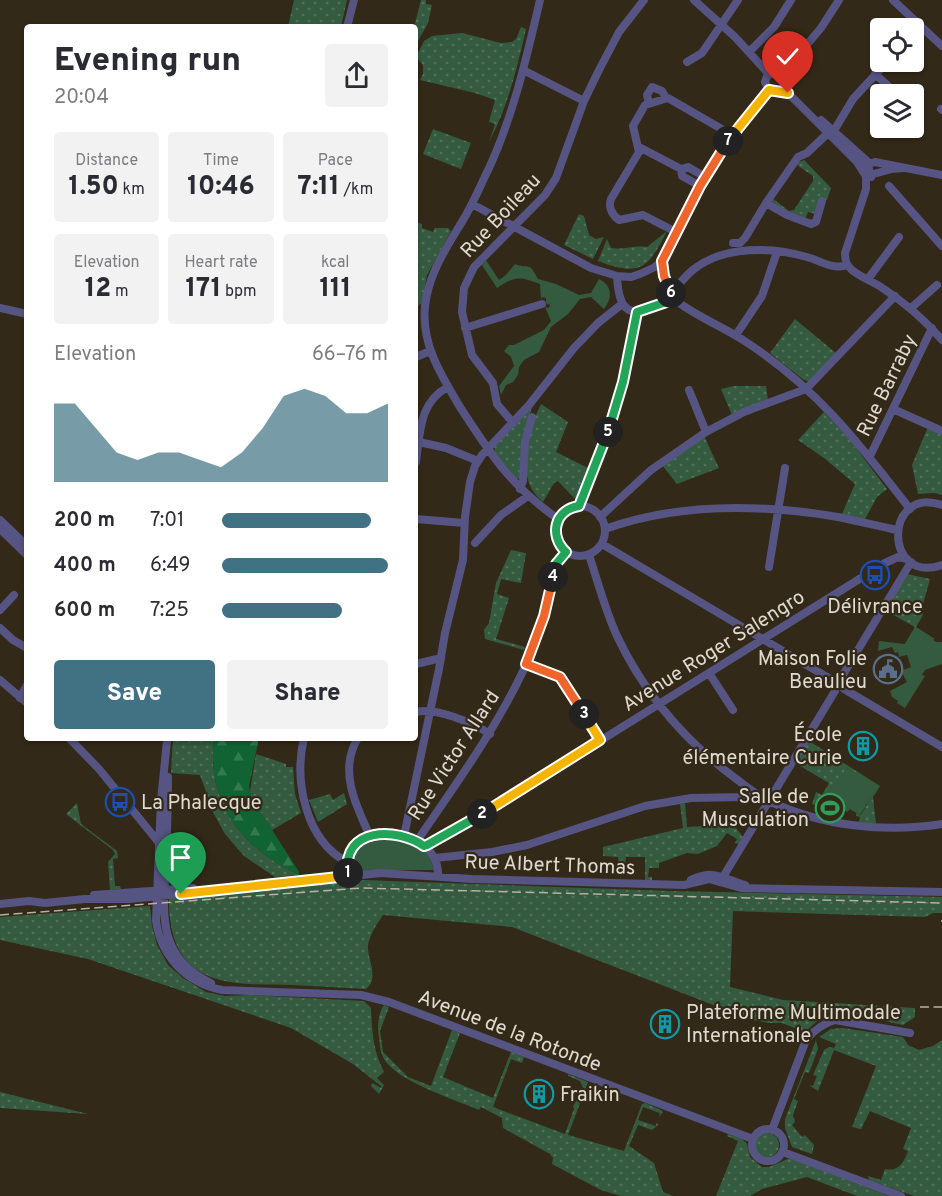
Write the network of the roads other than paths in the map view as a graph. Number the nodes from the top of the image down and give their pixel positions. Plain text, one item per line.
1 (354, 0) edge
2 (540, 0) edge
3 (644, 0) edge
4 (694, 0) edge
5 (738, 0) edge
6 (791, 0) edge
7 (840, 0) edge
8 (893, 0) edge
9 (912, 18) edge
10 (348, 24) edge
11 (722, 24) junction
12 (924, 30) edge
13 (942, 46) edge
14 (749, 52) junction
15 (687, 62) dead end
16 (524, 70) junction
17 (769, 74) junction
18 (782, 74) junction
19 (875, 74) joint
20 (886, 84) edge
21 (783, 87) junction
22 (769, 90) junction
23 (666, 98) junction
24 (584, 100) junction
25 (649, 103) junction
26 (831, 133) junction
27 (732, 135) junction
28 (639, 147) junction
29 (865, 166) junction
30 (902, 168) junction
31 (681, 169) junction
32 (868, 175) junction
33 (942, 175) edge
34 (705, 177) junction
35 (700, 186) junction
36 (889, 186) dead end
37 (822, 201) dead end
38 (766, 203) junction
39 (472, 204) junction
40 (514, 228) junction
41 (676, 232) junction
42 (899, 237) dead end
43 (733, 243) dead end
44 (942, 246) edge
45 (777, 252) junction
46 (662, 261) junction
47 (847, 265) junction
48 (617, 276) junction
49 (868, 279) junction
50 (937, 285) dead end
51 (673, 296) junction
52 (895, 296) junction
53 (542, 304) dead end
54 (622, 304) junction
55 (0, 308) edge
56 (911, 308) junction
57 (637, 312) junction
58 (24, 313) edge
59 (465, 328) junction
60 (932, 328) junction
61 (736, 335) junction
62 (942, 340) edge
63 (430, 351) junction
64 (418, 356) edge
65 (448, 387) junction
66 (806, 389) junction
67 (689, 390) dead end
68 (892, 409) junction
69 (532, 417) dead end
70 (513, 423) junction
71 (706, 432) junction
72 (942, 432) edge
73 (419, 442) junction
74 (418, 449) edge
75 (487, 449) junction
76 (870, 456) junction
77 (478, 461) junction
78 (785, 468) dead end
79 (520, 489) junction
80 (528, 496) junction
81 (942, 505) edge
82 (579, 506) junction
83 (779, 509) junction
84 (910, 509) junction
85 (600, 517) junction
86 (418, 519) edge
87 (558, 519) junction
88 (0, 520) edge
89 (464, 523) junction
90 (0, 529) edge
91 (605, 529) junction
92 (897, 530) junction
93 (24, 543) edge
94 (475, 543) dead end
95 (898, 543) junction
96 (602, 544) junction
97 (24, 552) edge
98 (566, 552) junction
99 (589, 555) junction
100 (909, 560) junction
101 (885, 562) junction
102 (942, 565) edge
103 (769, 567) dead end
104 (14, 595) dead end
105 (0, 610) edge
106 (0, 628) edge
107 (763, 639) junction
108 (24, 646) edge
109 (441, 658) junction
110 (418, 663) edge
111 (526, 664) junction
112 (709, 673) junction
113 (841, 678) junction
114 (0, 680) edge
115 (832, 680) junction
116 (844, 689) junction
117 (835, 691) junction
118 (24, 700) edge
119 (659, 704) junction
120 (733, 710) dead end
121 (418, 712) edge
122 (430, 712) junction
123 (490, 734) junction
124 (600, 740) junction
125 (72, 741) edge
126 (167, 741) edge
127 (167, 741) edge
128 (303, 741) edge
129 (357, 741) edge
130 (942, 747) edge
131 (757, 794) junction
132 (769, 801) junction
133 (467, 824) junction
134 (942, 824) edge
135 (370, 836) junction
136 (404, 836) junction
137 (158, 842) junction
138 (421, 843) junction
139 (166, 852) junction
140 (433, 855) junction
141 (347, 861) junction
142 (348, 876) junction
143 (438, 876) junction
144 (721, 880) junction
145 (942, 892) edge
146 (160, 893) junction
147 (0, 904) edge
148 (910, 1033) dead end
149 (772, 1130) junction
150 (753, 1139) junction
151 (783, 1152) junction
152 (901, 1196) edge

1 - 10 street
2 - 16 street
3 - 24 street, Rue Boileau
4 - 11 street
5 - 11 street
6 - 14 street
7 - 18 street
8 - 9 street
11 - 14 street
11 - 15 street
12 - 13 street
14 - 17 street
16 - 24 street
16 - 39 street
17 - 18 street
17 - 22 street
18 - 21 street
19 - 20 street
19 - 26 street
21 - 22 street
21 - 26 street
22 - 27 street
23 - 25 street
23 - 25 street
23 - 27 street
24 - 40 street, Rue Boileau
25 - 28 street
26 - 29 street
26 - 38 street
27 - 34 street
28 - 31 street
28 - 41 street
29 - 30 street
29 - 32 street
30 - 32 street
30 - 33 street
31 - 34 street
31 - 35 street
32 - 47 street
34 - 35 street
35 - 41 street
36 - 44 street
37 - 38 street
38 - 43 street
39 - 40 street
39 - 63 street
40 - 48 street
40 - 59 street, Rue Boileau
41 - 46 street
42 - 49 street
45 - 47 street
45 - 51 street
45 - 61 street
46 - 48 street
46 - 51 street
47 - 49 street
48 - 54 street
49 - 52 street
50 - 56 street
51 - 57 street
51 - 61 street
52 - 56 street
52 - 66 street
53 - 59 street
54 - 57 street
54 - 70 street
55 - 58 street
56 - 60 street
57 - 82 street
59 - 70 street, Rue Boileau
60 - 62 street
60 - 68 street, Rue Barraby
61 - 66 street
63 - 64 street
63 - 65 street
65 - 73 street
65 - 75 street
66 - 71 street
66 - 76 street
67 - 71 street
68 - 72 street
68 - 76 street, Rue Barraby
69 - 79 street
70 - 75 street
71 - 85 street
73 - 74 street
73 - 77 street
75 - 77 street
75 - 79 street
76 - 84 street
77 - 89 street
78 - 83 street
79 - 80 street
80 - 87 street
80 - 94 street
81 - 84 street
82 - 85 street
82 - 87 street
83 - 91 street
83 - 92 street
83 - 103 street
84 - 92 street
85 - 91 street
86 - 89 street
87 - 98 street
88 - 93 street
89 - 109 street
90 - 97 street
91 - 96 street
92 - 95 street
95 - 100 street
95 - 101 street, Avenue Roger Salengro
96 - 99 street
96 - 107 street
98 - 99 street
98 - 111 street, Rue Victor Allard
99 - 119 street
100 - 101 street, Avenue Roger Salengro
100 - 102 street, Avenue Roger Salengro
100 - 113 street
101 - 107 street, Avenue Roger Salengro
104 - 105 street
106 - 108 street
107 - 112 street, Avenue Roger Salengro
107 - 115 street
109 - 110 street
109 - 122 street
111 - 123 street, Rue Victor Allard
111 - 124 street
112 - 119 street, Avenue Roger Salengro
112 - 120 street
113 - 115 street
113 - 116 street
114 - 118 street
115 - 117 street
116 - 117 street
116 - 130 street
117 - 132 street
119 - 124 street, Avenue Roger Salengro
119 - 131 street
121 - 122 street
122 - 123 street
122 - 136 street
123 - 138 street, Rue Victor Allard
124 - 133 street, Avenue Roger Salengro
125 - 137 street
126 - 137 street
127 - 139 street
128 - 141 street
129 - 135 street
131 - 132 street
131 - 140 street
132 - 134 street
132 - 144 street
133 - 138 street, Avenue Roger Salengro
133 - 140 street, Avenue Roger Salengro
135 - 136 street
135 - 141 street
136 - 138 street
137 - 139 street
137 - 146 street
138 - 140 street
139 - 146 street
140 - 143 street
141 - 142 street
142 - 143 street, Rue Albert Thomas
142 - 146 street, Rue Albert Thomas
143 - 144 street, Rue Albert Thomas
144 - 145 street, Rue Albert Thomas
146 - 147 street, Rue Albert Thomas
146 - 150 street, Avenue de la Rotonde
148 - 149 street
149 - 150 street
149 - 151 street
150 - 151 street
151 - 152 street

